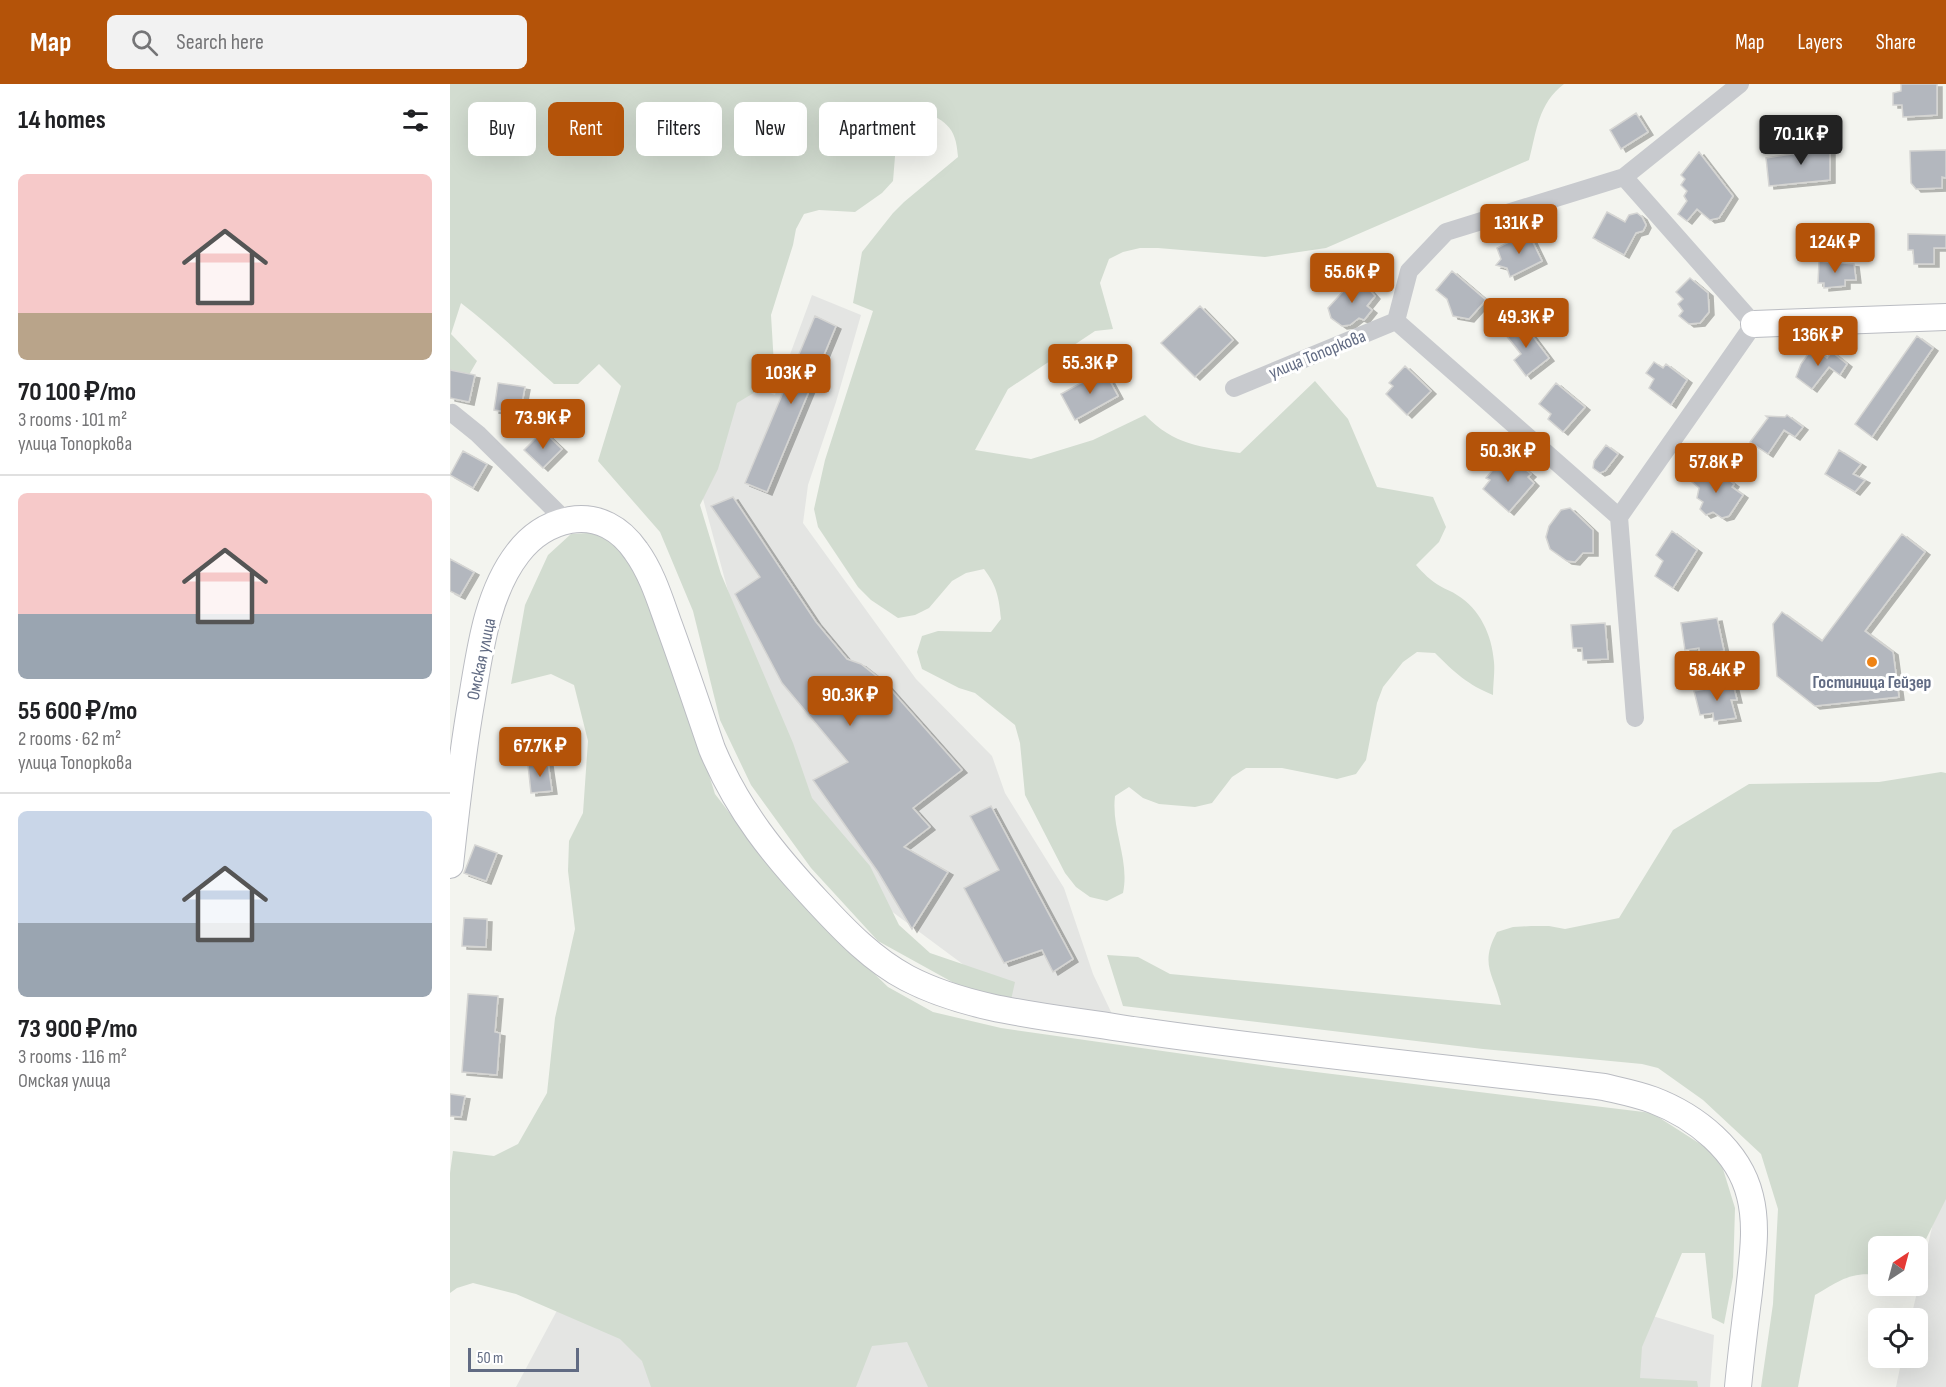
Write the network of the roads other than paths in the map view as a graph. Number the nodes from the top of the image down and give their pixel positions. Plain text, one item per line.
1 (1740, 84) edge
2 (1624, 177) junction
3 (1946, 317) edge
4 (1396, 321) junction
5 (1754, 324) junction
6 (1234, 388) dead end
7 (450, 414) edge
8 (1619, 517) junction
9 (569, 520) junction
10 (1635, 718) dead end
11 (450, 865) edge
12 (1738, 1387) edge

1 - 2 street
2 - 4 street
2 - 5 street
3 - 5 main road
4 - 6 street, улица Топоркова
4 - 8 street
5 - 8 street
7 - 9 street
8 - 10 street
9 - 11 main road, Омская улица
9 - 12 main road

